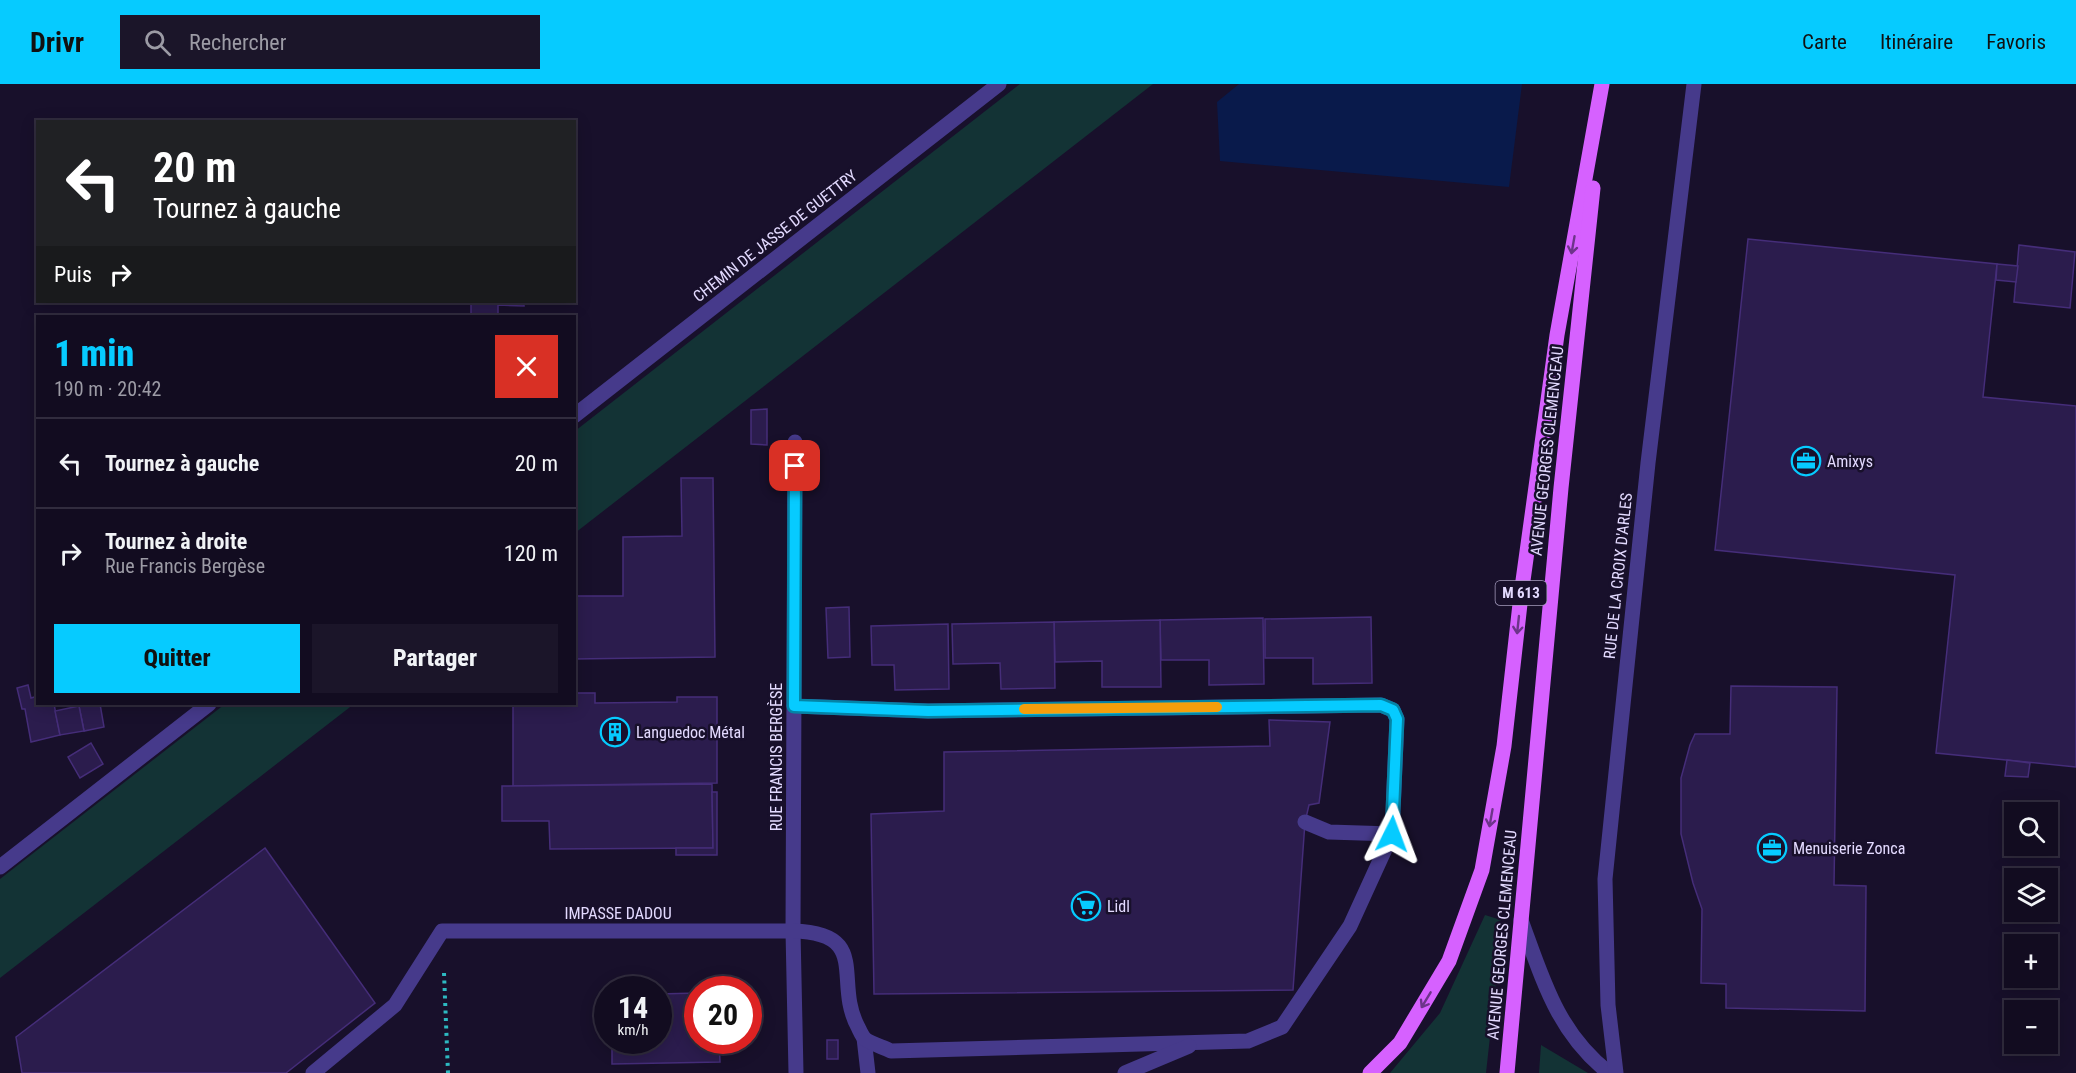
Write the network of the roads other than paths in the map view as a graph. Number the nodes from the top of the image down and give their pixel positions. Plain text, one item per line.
1 (999, 84) edge
2 (1603, 84) edge
3 (1694, 84) edge
4 (576, 415) edge
5 (795, 442) dead end
6 (207, 705) edge
7 (794, 706) junction
8 (1305, 822) dead end
9 (1392, 834) junction
10 (0, 867) edge
11 (1521, 920) junction
12 (793, 931) junction
13 (864, 1038) junction
14 (1196, 1043) junction
15 (313, 1073) edge
16 (796, 1073) edge
17 (868, 1073) edge
18 (1125, 1073) edge
19 (1370, 1073) edge
20 (1507, 1073) edge
21 (1609, 1073) edge
22 (1616, 1073) edge

1 - 4 street, CHEMIN DE JASSE DE GUETTRY
2 - 11 main road, AVENUE GEORGES CLEMENCEAU / M 613
2 -> 19 main road, M 613
3 - 22 street, RUE DE LA CROIX D'ARLES
5 - 7 street, RUE FRANCIS BERGÈSE
6 - 10 street
7 - 9 street
7 - 12 street, RUE FRANCIS BERGÈSE
8 - 9 street
9 - 14 street
11 - 20 main road, AVENUE GEORGES CLEMENCEAU / M 613
11 - 21 street
12 - 13 street, IMPASSE DADOU
12 - 15 street, IMPASSE DADOU
12 - 16 street, RUE FRANCIS BERGÈSE
13 - 14 street
13 - 17 street
14 - 18 street

